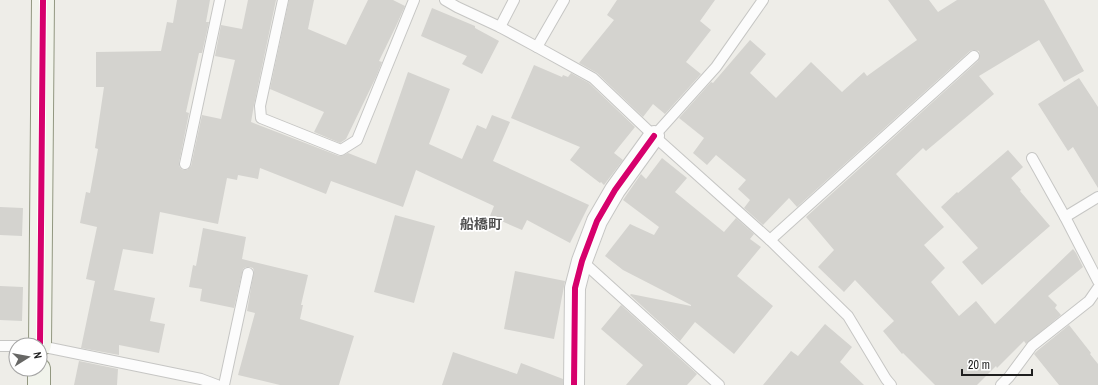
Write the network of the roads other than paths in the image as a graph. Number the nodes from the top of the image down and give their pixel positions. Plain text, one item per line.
1 (43, 0) edge
2 (220, 0) edge
3 (283, 0) edge
4 (414, 0) edge
5 (445, 0) edge
6 (514, 0) edge
7 (564, 0) edge
8 (763, 0) edge
9 (500, 27) junction
10 (537, 46) junction
11 (974, 56) dead end
12 (654, 136) junction
13 (1032, 158) dead end
14 (185, 164) dead end
15 (1098, 197) edge
16 (1065, 217) junction
17 (770, 240) junction
18 (582, 261) junction
19 (248, 273) dead end
20 (1098, 281) edge
21 (1098, 288) edge
22 (40, 337) edge
23 (48, 348) edge
24 (201, 382) edge
25 (886, 383) edge
26 (217, 385) edge
27 (224, 385) edge
28 (574, 385) edge
29 (719, 385) edge
30 (1001, 385) edge

1 - 22 street
2 - 14 lane
3 - 4 lane
5 - 9 lane
6 - 9 lane
7 - 10 lane
8 - 12 lane
9 - 10 lane
10 - 12 lane
11 - 17 lane
12 - 17 lane
12 - 18 street
13 - 16 lane
15 - 16 lane
16 - 20 lane
17 - 25 lane
18 - 28 street
18 - 29 lane
19 - 27 lane
21 - 30 lane
23 - 24 lane
24 - 26 lane

